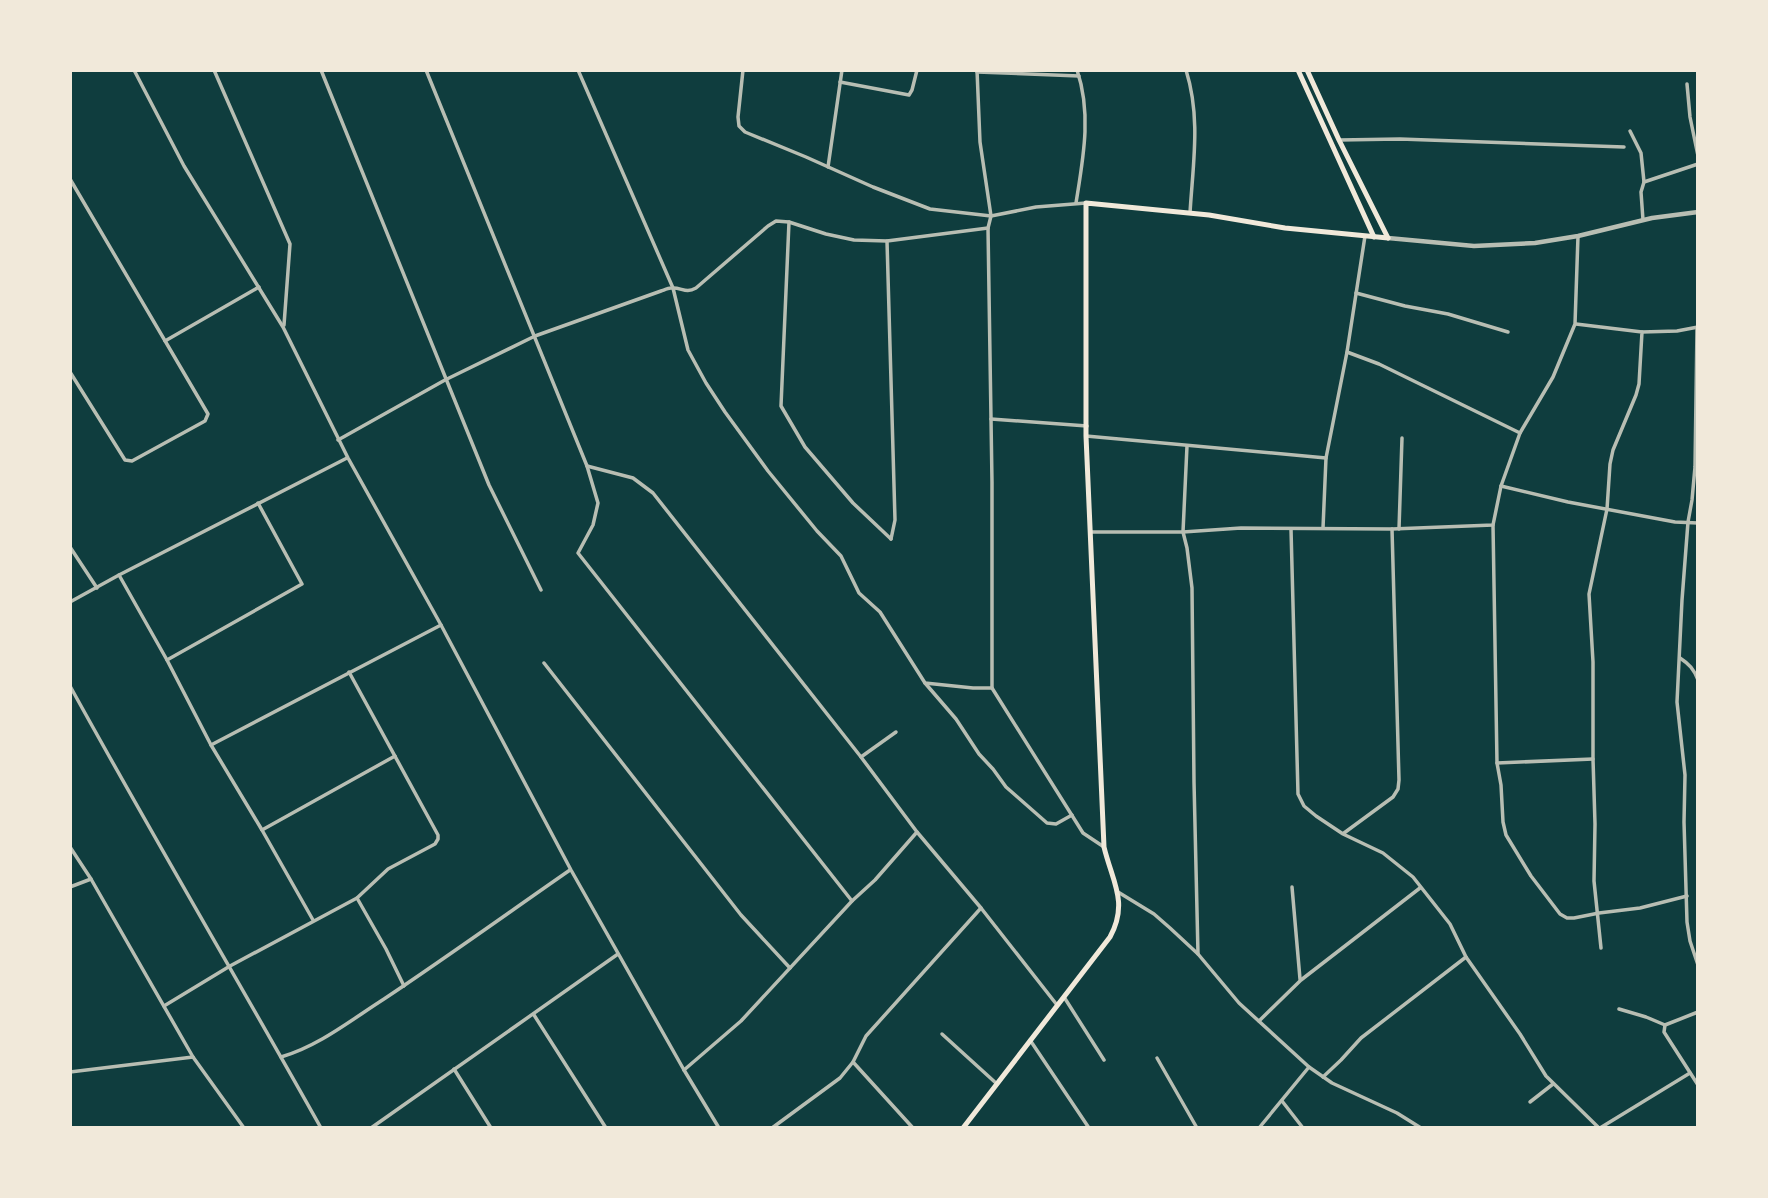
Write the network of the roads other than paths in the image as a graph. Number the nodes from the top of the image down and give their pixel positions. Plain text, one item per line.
1 (134, 70) edge
2 (215, 70) edge
3 (321, 70) edge
4 (426, 70) edge
5 (578, 70) edge
6 (743, 70) edge
7 (842, 70) edge
8 (917, 70) edge
9 (1077, 70) edge
10 (1186, 70) edge
11 (977, 71) edge
12 (1308, 71) edge
13 (1300, 73) edge
14 (1079, 76) junction
15 (840, 82) junction
16 (1687, 84) dead end
17 (1630, 131) dead end
18 (1339, 139) junction
19 (1624, 147) dead end
20 (1698, 156) edge
21 (1698, 164) edge
22 (828, 167) junction
23 (70, 179) edge
24 (1644, 182) junction
25 (1076, 203) junction
26 (1086, 203) junction
27 (1698, 212) edge
28 (1190, 213) junction
29 (991, 216) junction
30 (1643, 220) junction
31 (789, 222) junction
32 (988, 228) junction
33 (1365, 236) junction
34 (1578, 236) junction
35 (1374, 237) junction
36 (1388, 238) junction
37 (887, 241) junction
38 (259, 287) junction
39 (673, 288) junction
40 (1356, 293) junction
41 (1575, 324) junction
42 (283, 327) junction
43 (1697, 328) edge
44 (1508, 332) dead end
45 (1642, 332) junction
46 (535, 337) junction
47 (165, 341) junction
48 (1347, 352) junction
49 (70, 372) edge
50 (445, 380) junction
51 (991, 419) junction
52 (1087, 426) junction
53 (1520, 433) junction
54 (1086, 436) junction
55 (1402, 438) dead end
56 (338, 440) junction
57 (1187, 446) junction
58 (348, 458) junction
59 (1326, 458) junction
60 (587, 466) junction
61 (1501, 486) junction
62 (258, 503) junction
63 (1607, 509) junction
64 (1688, 522) junction
65 (1698, 523) edge
66 (1493, 525) junction
67 (1323, 528) junction
68 (1291, 529) junction
69 (1392, 529) junction
70 (1399, 529) junction
71 (1090, 532) junction
72 (1183, 532) junction
73 (70, 547) edge
74 (119, 575) junction
75 (96, 588) junction
76 (541, 590) dead end
77 (70, 602) edge
78 (441, 625) junction
79 (1680, 658) junction
80 (167, 660) junction
81 (544, 663) dead end
82 (349, 672) junction
83 (1698, 680) edge
84 (925, 683) junction
85 (70, 686) edge
86 (992, 688) junction
87 (895, 732) dead end
88 (211, 745) junction
89 (395, 756) junction
90 (861, 757) junction
91 (1593, 760) junction
92 (1497, 763) junction
93 (1072, 815) junction
94 (262, 830) junction
95 (917, 832) junction
96 (1343, 834) junction
97 (70, 847) edge
98 (1104, 847) junction
99 (571, 870) junction
100 (91, 879) junction
101 (70, 887) edge
102 (1292, 887) dead end
103 (1420, 888) junction
104 (1118, 892) junction
105 (1687, 896) junction
106 (357, 898) junction
107 (852, 901) junction
108 (981, 908) junction
109 (1598, 913) junction
110 (313, 920) junction
111 (1601, 948) dead end
112 (618, 954) junction
113 (1198, 954) junction
114 (1466, 957) junction
115 (1698, 965) edge
116 (230, 966) junction
117 (790, 968) junction
118 (1301, 980) junction
119 (404, 986) junction
120 (1064, 997) junction
121 (1057, 1005) junction
122 (164, 1006) junction
123 (1619, 1009) dead end
124 (1698, 1012) edge
125 (533, 1014) junction
126 (1259, 1021) junction
127 (1665, 1025) junction
128 (942, 1034) dead end
129 (1030, 1040) junction
130 (193, 1057) junction
131 (281, 1057) junction
132 (1157, 1058) dead end
133 (1104, 1060) dead end
134 (853, 1062) junction
135 (1309, 1067) junction
136 (454, 1069) junction
137 (684, 1070) junction
138 (70, 1072) edge
139 (1690, 1073) junction
140 (1322, 1077) junction
141 (997, 1084) junction
142 (1553, 1084) junction
143 (1698, 1085) edge
144 (1282, 1101) junction
145 (1530, 1101) dead end
146 (966, 1127) edge
147 (244, 1128) edge
148 (321, 1128) edge
149 (371, 1128) edge
150 (491, 1128) edge
151 (606, 1128) edge
152 (719, 1128) edge
153 (772, 1128) edge
154 (913, 1128) edge
155 (1089, 1128) edge
156 (1197, 1128) edge
157 (1259, 1128) edge
158 (1303, 1128) edge
159 (1422, 1128) edge
160 (1600, 1128) edge

1 - 38 street
2 - 42 street
3 - 50 street
4 - 46 street
5 - 39 street
6 - 22 street
7 - 15 street
8 - 15 street
9 - 14 street
10 - 28 street
11 - 14 street
11 - 29 street
12 - 13 main road
12 - 18 main road
13 - 35 main road
14 - 25 street
15 - 22 street
16 - 20 street
17 - 24 street
18 - 19 street
18 - 36 main road
21 - 24 street
22 - 29 street
23 - 47 street
24 - 30 street
25 - 26 street
25 - 29 street
26 - 28 main road
26 - 52 main road
27 - 30 street
28 - 33 main road
29 - 32 street
30 - 34 street
31 - 37 street
31 - 37 street
31 - 39 street
32 - 37 street
32 - 51 street
33 - 35 main road
33 - 40 street
34 - 36 street
34 - 41 street
35 - 36 main road
38 - 42 street
38 - 47 street
39 - 46 street
39 - 84 street
40 - 44 street
40 - 48 street
41 - 45 street
41 - 53 street
42 - 56 street
43 - 45 street
43 - 64 street
45 - 63 street
46 - 50 street
46 - 60 street
47 - 49 street
48 - 53 street
48 - 59 street
50 - 56 street
50 - 76 street
51 - 52 street
51 - 86 street
52 - 54 main road
53 - 61 street
54 - 57 street
54 - 71 main road
55 - 70 street
56 - 58 street
57 - 59 street
57 - 72 street
58 - 62 street
58 - 78 street
59 - 67 street
60 - 90 street
60 - 107 street
61 - 63 street
61 - 66 street
62 - 74 street
62 - 80 street
63 - 64 street
63 - 91 street
64 - 65 street
64 - 79 street
66 - 70 street
66 - 92 street
67 - 68 street
67 - 69 street
68 - 72 street
68 - 96 street
69 - 70 street
69 - 96 street
71 - 72 street
71 - 98 main road
72 - 113 street
73 - 75 street
74 - 75 street
74 - 80 street
75 - 77 street
78 - 82 street
78 - 99 street
79 - 83 street
79 - 105 street
80 - 88 street
81 - 117 street
82 - 88 street
82 - 89 street
84 - 86 street
84 - 93 street
85 - 116 street
86 - 93 street
87 - 90 street
88 - 94 street
89 - 94 street
89 - 106 street
90 - 95 street
91 - 92 street
91 - 109 street
92 - 109 street
93 - 98 street
94 - 110 street
95 - 107 street
95 - 108 street
96 - 103 street
97 - 100 street
98 - 104 main road
99 - 112 street
99 - 119 street
100 - 101 street
100 - 122 street
102 - 118 street
103 - 114 street
103 - 118 street
104 - 113 street
104 - 120 main road
105 - 109 street
105 - 115 street
106 - 110 street
106 - 119 street
107 - 117 street
108 - 121 street
108 - 134 street
109 - 111 street
110 - 116 street
112 - 125 street
112 - 137 street
113 - 126 street
114 - 140 street
114 - 142 street
116 - 122 street
116 - 131 street
117 - 137 street
118 - 126 street
119 - 131 street
120 - 121 main road
120 - 133 street
121 - 129 main road
122 - 130 street
123 - 127 street
124 - 127 street
125 - 136 street
125 - 151 street
126 - 135 street
127 - 139 street
128 - 141 street
129 - 141 main road
129 - 155 street
130 - 138 street
130 - 147 street
131 - 148 street
132 - 156 street
134 - 153 street
134 - 154 street
135 - 140 street
135 - 144 street
136 - 149 street
136 - 150 street
137 - 152 street
139 - 143 street
139 - 160 street
140 - 159 street
141 - 146 main road
142 - 145 street
142 - 160 street
144 - 157 street
144 - 158 street

